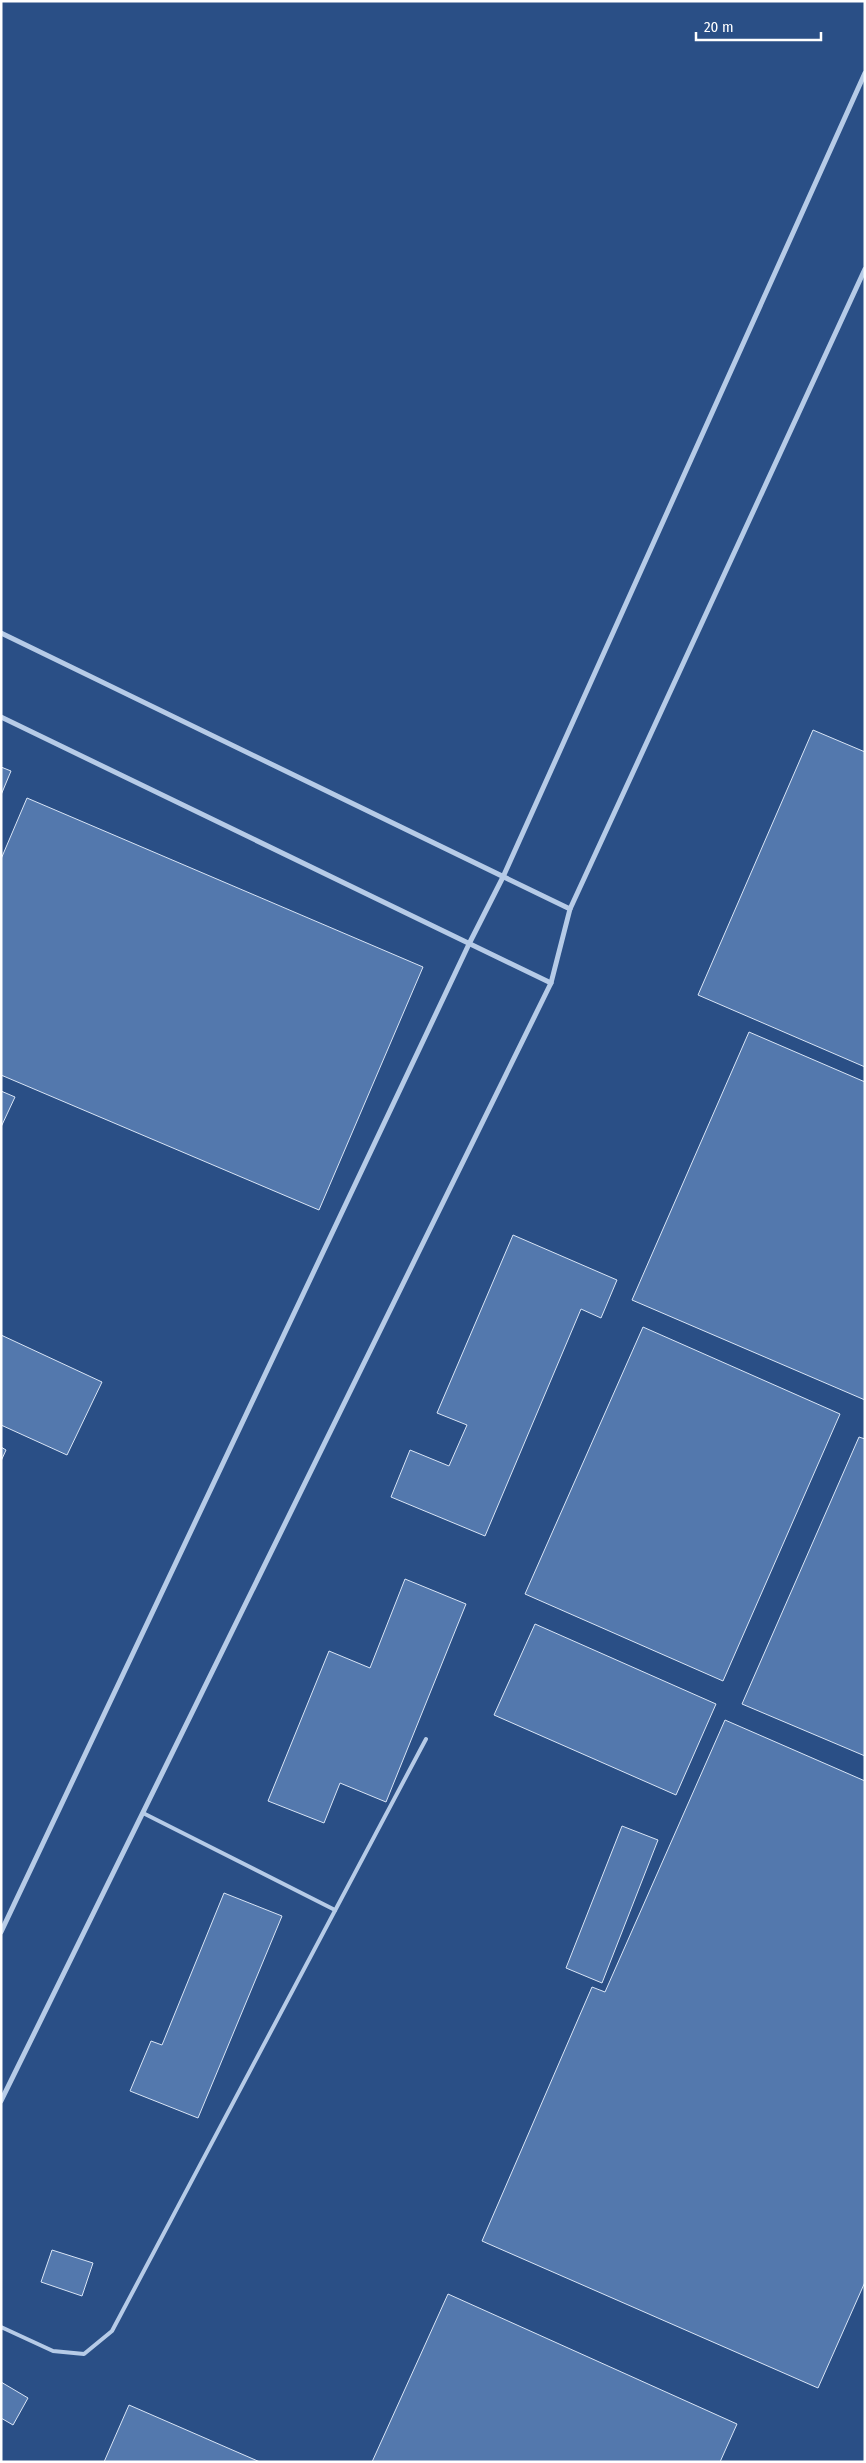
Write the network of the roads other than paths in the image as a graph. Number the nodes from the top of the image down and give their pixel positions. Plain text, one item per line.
1 (865, 72) edge
2 (865, 270) edge
3 (1, 633) edge
4 (1, 717) edge
5 (502, 877) junction
6 (570, 910) junction
7 (469, 944) junction
8 (551, 983) junction
9 (426, 1740) dead end
10 (143, 1813) junction
11 (335, 1910) junction
12 (1, 1932) edge
13 (1, 2101) edge
14 (1, 2327) edge

1 - 5 street
2 - 6 street
3 - 5 street
4 - 7 street
5 - 6 street
5 - 7 street
6 - 8 street
7 - 8 street
7 - 12 street
8 - 10 street
9 - 11 lane
10 - 11 lane
10 - 13 street
11 - 14 lane

